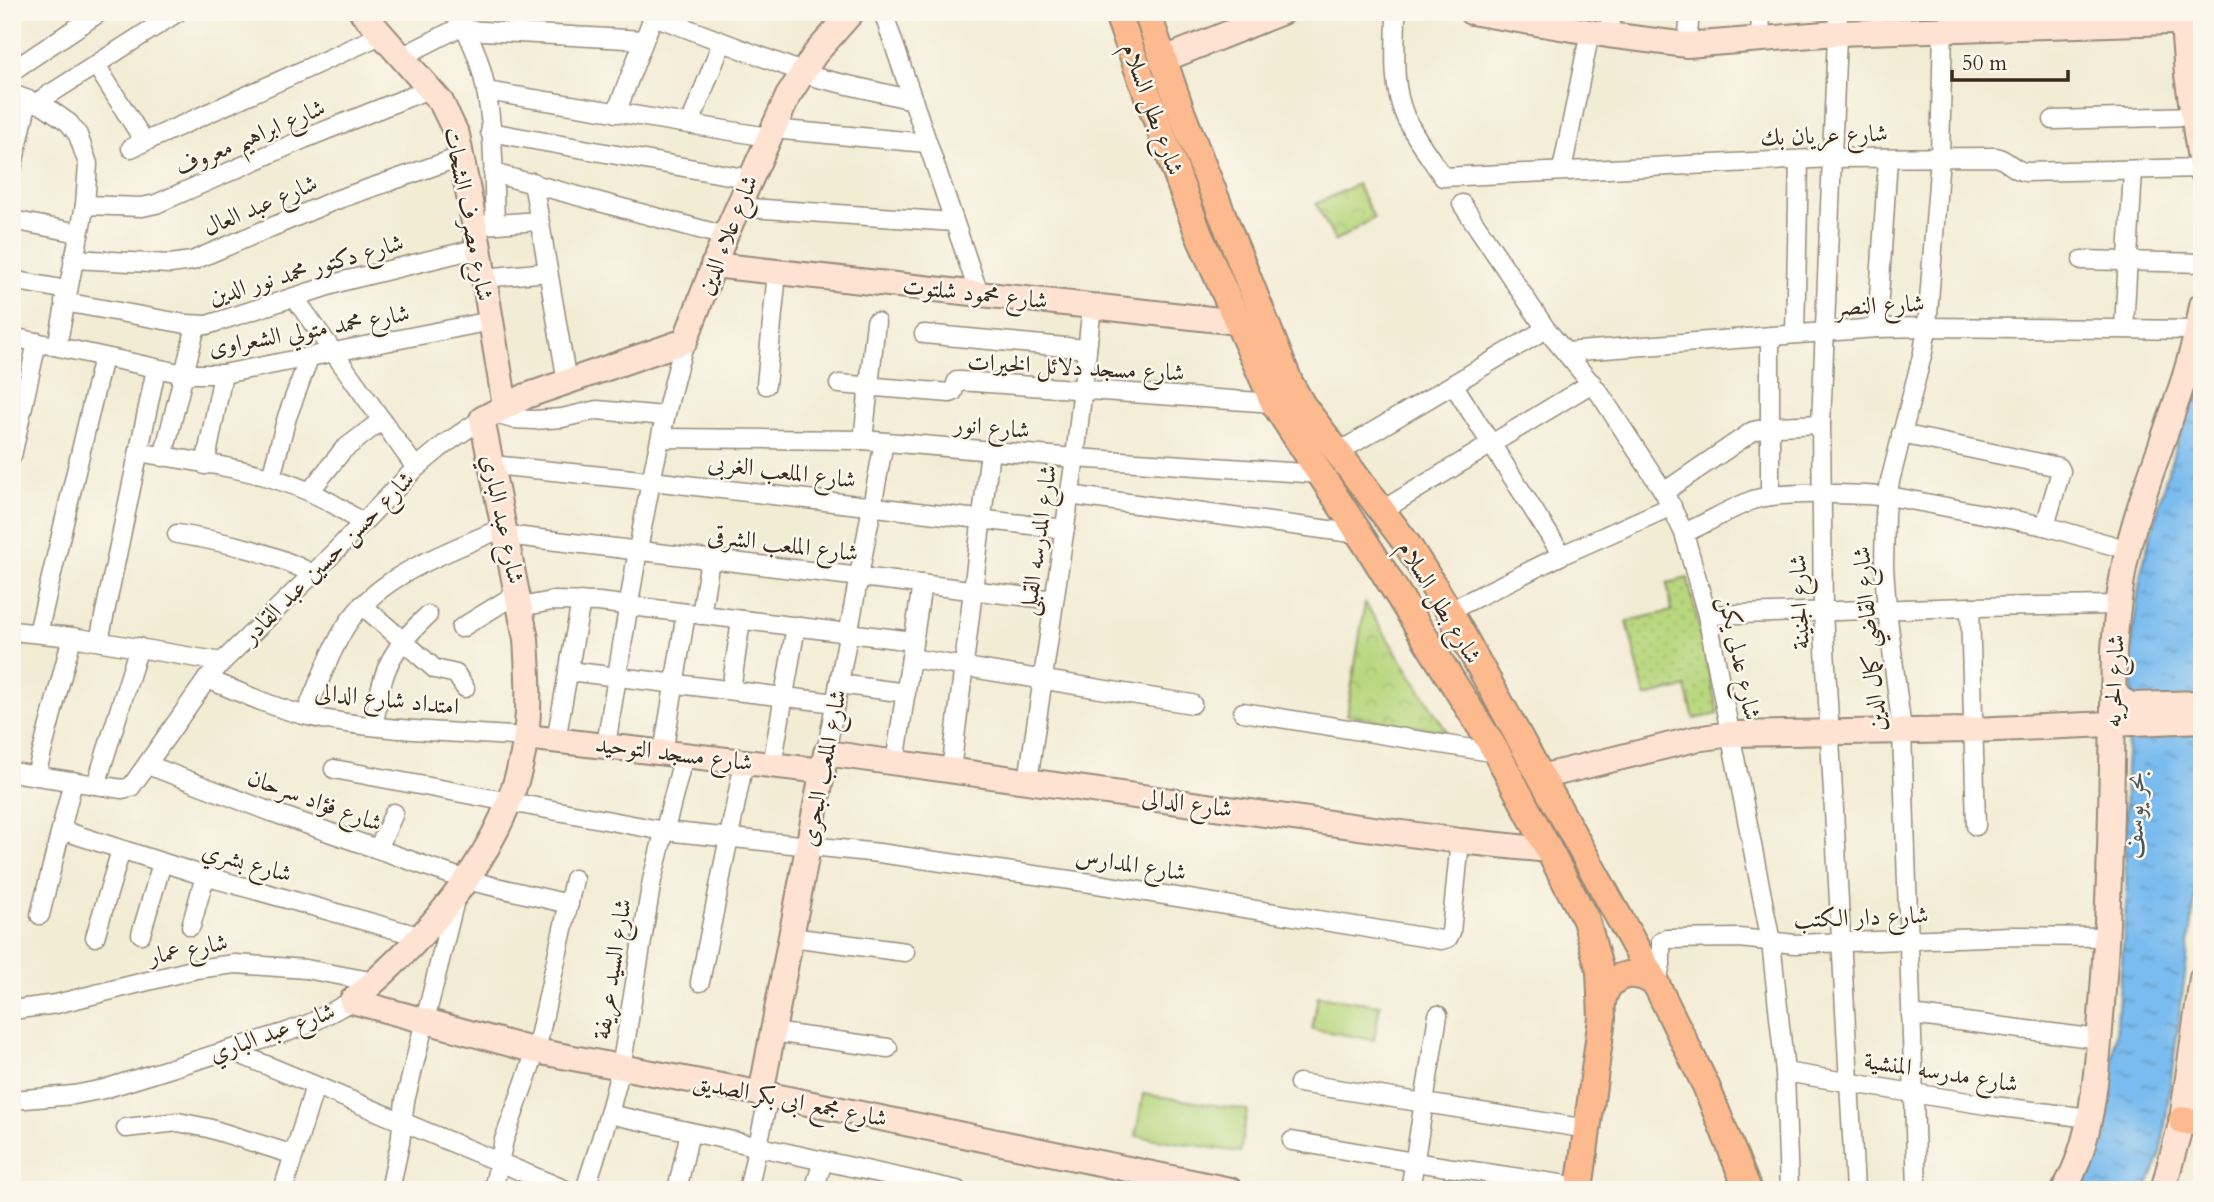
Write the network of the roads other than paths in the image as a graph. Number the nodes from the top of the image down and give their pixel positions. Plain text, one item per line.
1 (100, 12) edge
2 (178, 12) edge
3 (362, 12) edge
4 (852, 12) edge
5 (883, 12) edge
6 (1117, 12) edge
7 (1147, 12) edge
8 (1282, 12) edge
9 (1396, 12) edge
10 (1473, 12) edge
11 (1690, 12) edge
12 (1761, 12) edge
13 (654, 14) edge
14 (2188, 18) edge
15 (1552, 19) edge
16 (1950, 20) edge
17 (462, 22) edge
18 (1837, 23) edge
19 (1603, 27) edge
20 (381, 35) junction
21 (644, 40) junction
22 (1760, 40) junction
23 (722, 42) junction
24 (1688, 45) junction
25 (401, 57) junction
26 (1162, 60) junction
27 (96, 65) junction
28 (12, 71) edge
29 (802, 73) junction
30 (429, 89) junction
31 (485, 91) junction
32 (25, 99) edge
33 (913, 100) junction
34 (616, 113) junction
35 (2194, 116) junction
36 (2053, 120) dead end
37 (690, 124) junction
38 (490, 132) junction
39 (770, 133) junction
40 (927, 143) junction
41 (460, 157) junction
42 (1940, 157) junction
43 (1833, 158) junction
44 (1888, 158) junction
45 (1799, 160) junction
46 (12, 169) edge
47 (1562, 170) junction
48 (2133, 170) junction
49 (2202, 170) edge
50 (494, 173) junction
51 (750, 179) junction
52 (533, 183) junction
53 (1462, 204) dead end
54 (85, 205) junction
55 (737, 207) junction
56 (12, 220) edge
57 (539, 221) junction
58 (954, 222) junction
59 (79, 233) junction
60 (483, 233) junction
61 (1199, 235) junction
62 (725, 236) junction
63 (1232, 237) junction
64 (73, 259) junction
65 (2082, 260) dead end
66 (2128, 261) junction
67 (2202, 263) edge
68 (1211, 264) junction
69 (713, 265) junction
70 (548, 272) junction
71 (777, 272) junction
72 (484, 278) junction
73 (12, 279) edge
74 (979, 293) junction
75 (65, 296) junction
76 (294, 297) junction
77 (2202, 305) edge
78 (1092, 306) junction
79 (491, 321) junction
80 (1237, 321) junction
81 (876, 322) dead end
82 (196, 326) junction
83 (1927, 327) junction
84 (1546, 328) junction
85 (1877, 328) junction
86 (2124, 328) junction
87 (2199, 330) edge
88 (1823, 333) junction
89 (924, 334) dead end
90 (1796, 334) junction
91 (1770, 336) junction
92 (12, 338) edge
93 (685, 341) junction
94 (37, 342) junction
95 (57, 346) junction
96 (1087, 349) junction
97 (333, 351) junction
98 (1566, 352) junction
99 (103, 357) junction
100 (309, 358) junction
101 (156, 369) junction
102 (184, 374) junction
103 (223, 374) junction
104 (567, 382) junction
105 (1592, 383) junction
106 (839, 384) dead end
107 (1453, 384) junction
108 (766, 385) dead end
109 (869, 386) junction
110 (1083, 390) junction
111 (19, 396) edge
112 (1274, 404) junction
113 (493, 413) junction
114 (665, 416) junction
115 (382, 420) junction
116 (1821, 424) junction
117 (1769, 426) junction
118 (1901, 434) junction
119 (661, 438) junction
120 (863, 440) junction
121 (884, 442) junction
122 (1491, 444) junction
123 (990, 451) junction
124 (139, 452) junction
125 (1338, 453) junction
126 (12, 456) edge
127 (163, 457) junction
128 (1075, 458) junction
129 (205, 465) junction
130 (492, 465) junction
131 (416, 468) junction
132 (1320, 474) junction
133 (271, 477) junction
134 (652, 481) junction
135 (311, 490) junction
136 (1069, 495) junction
137 (1822, 495) junction
138 (1770, 496) junction
139 (1887, 497) junction
140 (1668, 499) junction
141 (872, 507) junction
142 (1381, 511) junction
143 (982, 519) junction
144 (362, 523) junction
145 (2045, 527) junction
146 (1065, 529) junction
147 (505, 531) junction
148 (1684, 533) junction
149 (177, 534) dead end
150 (1359, 534) junction
151 (1407, 544) junction
152 (2128, 550) junction
153 (638, 551) junction
154 (1562, 555) junction
155 (710, 560) junction
156 (313, 574) junction
157 (859, 577) junction
158 (1386, 577) junction
159 (1433, 583) junction
160 (922, 584) junction
161 (973, 591) junction
162 (519, 600) junction
163 (1054, 600) junction
164 (581, 601) junction
165 (2118, 605) junction
166 (362, 606) junction
167 (629, 606) junction
168 (1970, 607) junction
169 (1886, 610) junction
170 (1449, 611) junction
171 (1823, 612) junction
172 (694, 614) junction
173 (428, 615) dead end
174 (1707, 615) junction
175 (1411, 617) junction
176 (741, 620) junction
177 (796, 626) junction
178 (461, 628) dead end
179 (12, 631) edge
180 (38, 633) junction
181 (849, 633) junction
182 (72, 637) junction
183 (99, 641) junction
184 (401, 642) junction
185 (139, 648) junction
186 (912, 650) junction
187 (222, 662) junction
188 (964, 667) junction
189 (568, 671) junction
190 (617, 676) junction
191 (207, 679) junction
192 (1043, 680) junction
193 (675, 684) junction
194 (839, 684) junction
195 (465, 688) dead end
196 (2113, 689) junction
197 (731, 690) junction
198 (906, 693) junction
199 (784, 697) junction
200 (836, 703) junction
201 (1192, 704) dead end
202 (2202, 704) edge
203 (1243, 712) dead end
204 (305, 715) junction
205 (2202, 720) edge
206 (374, 725) junction
207 (2113, 725) junction
208 (1973, 730) junction
209 (1902, 731) junction
210 (1829, 732) junction
211 (1731, 734) junction
212 (526, 737) junction
213 (556, 740) junction
214 (606, 745) junction
215 (1497, 753) junction
216 (674, 754) junction
217 (744, 762) junction
218 (824, 762) junction
219 (895, 763) junction
220 (148, 765) junction
221 (772, 765) junction
222 (334, 769) dead end
223 (951, 771) junction
224 (12, 772) edge
225 (36, 775) junction
226 (1541, 777) junction
227 (73, 781) junction
228 (1028, 781) junction
229 (96, 785) junction
230 (507, 802) junction
231 (394, 813) dead end
232 (1976, 826) dead end
233 (61, 830) junction
234 (664, 831) junction
235 (729, 838) junction
236 (1460, 841) junction
237 (808, 846) junction
238 (378, 849) junction
239 (121, 850) junction
240 (1548, 850) junction
241 (162, 863) junction
242 (205, 876) junction
243 (574, 879) dead end
244 (461, 887) junction
245 (569, 904) junction
246 (1614, 909) junction
247 (40, 915) dead end
248 (1586, 920) junction
249 (191, 926) dead end
250 (141, 934) dead end
251 (95, 937) dead end
252 (422, 937) junction
253 (791, 937) junction
254 (2107, 937) junction
255 (1909, 940) junction
256 (1771, 942) junction
257 (1842, 942) junction
258 (905, 952) dead end
259 (2202, 978) edge
260 (375, 982) junction
261 (701, 982) dead end
262 (1656, 984) junction
263 (352, 1001) junction
264 (1602, 1003) junction
265 (12, 1010) edge
266 (1438, 1015) dead end
267 (1911, 1015) junction
268 (425, 1022) junction
269 (773, 1032) junction
270 (2099, 1039) junction
271 (888, 1048) dead end
272 (230, 1050) junction
273 (536, 1051) junction
274 (621, 1068) junction
275 (1785, 1072) junction
276 (1300, 1083) dead end
277 (1850, 1083) junction
278 (315, 1086) junction
279 (1913, 1093) junction
280 (765, 1095) junction
281 (12, 1100) edge
282 (1424, 1104) junction
283 (609, 1114) junction
284 (2089, 1118) junction
285 (402, 1122) junction
286 (2192, 1122) edge
287 (126, 1128) dead end
288 (1588, 1129) junction
289 (690, 1132) junction
290 (1292, 1141) dead end
291 (759, 1147) junction
292 (294, 1155) junction
293 (823, 1161) junction
294 (498, 1162) junction
295 (1414, 1162) junction
296 (889, 1183) edge
297 (1579, 1189) edge
298 (283, 1190) edge
299 (390, 1190) edge
300 (493, 1190) edge
301 (566, 1190) edge
302 (585, 1190) edge
303 (677, 1190) edge
304 (747, 1190) edge
305 (814, 1190) edge
306 (957, 1190) edge
307 (1230, 1190) edge
308 (1410, 1190) edge
309 (1748, 1190) edge
310 (1789, 1190) edge
311 (1855, 1190) edge
312 (1917, 1190) edge
313 (2064, 1190) edge
314 (2163, 1190) edge

1 - 28 street
2 - 27 street
3 - 20 street, شارع مصرف الشحات
4 - 29 street, شارع علاء الدين
5 - 33 street
6 - 61 main road, شارع بطل السلام
7 - 26 main road, شارع بطل السلام
8 - 26 street
9 - 47 street, شارع عريان بك
10 - 15 street
11 - 24 street
12 - 22 street
13 - 21 street
13 - 23 street
14 - 16 street
14 - 35 street
15 - 19 street
16 - 18 street
16 - 42 street, شارع القاضي كمال الدين
17 - 21 street
17 - 25 street
17 - 31 street
18 - 22 street
18 - 43 street, شارع الجنينة
19 - 24 street
19 - 47 street
20 - 25 street, شارع مصرف الشحات
20 - 27 street
21 - 34 street
22 - 24 street
23 - 29 street
23 - 37 street
25 - 30 street, شارع مصرف الشحات
26 - 63 main road, شارع بطل السلام
27 - 32 street
29 - 33 street
29 - 39 street, شارع علاء الدين
30 - 41 street, شارع مصرف الشحات
30 - 54 street, شارع ابراهيم معروف
31 - 34 street
31 - 38 street
32 - 46 street
32 - 54 street
33 - 40 street
34 - 37 street
35 - 36 street
35 - 49 street
37 - 39 street
38 - 50 street
38 - 51 street
39 - 40 street
39 - 51 street, شارع علاء الدين
40 - 58 street
41 - 60 street, شارع مصرف الشحات
41 - 64 street, شارع عبد العال
42 - 44 street, شارع عريان بك
42 - 48 street, شارع عريان بك
42 - 83 street, شارع القاضي كمال الدين
43 - 44 street, شارع عريان بك
43 - 45 street, شارع عريان بك
43 - 88 street, شارع الجنينة
44 - 85 street
45 - 47 street, شارع عريان بك
45 - 90 street
48 - 49 street, شارع عريان بك
48 - 66 street
50 - 52 street
50 - 60 street
51 - 55 street, شارع علاء الدين
52 - 57 street
52 - 62 street
53 - 84 street, شارع عدلى يكن
54 - 59 street
55 - 58 street
55 - 62 street, شارع علاء الدين
56 - 59 street
57 - 60 street, شارع دكتور محمد نور الدين
57 - 70 street
58 - 74 street
59 - 64 street
60 - 72 street, شارع مصرف الشحات
60 - 76 street, شارع دكتور محمد نور الدين
61 - 63 main road
61 - 68 main road, شارع بطل السلام
62 - 69 street, شارع علاء الدين
63 - 68 main road
63 - 125 main road, شارع بطل السلام
64 - 75 street
65 - 66 street
66 - 67 street
66 - 86 street
68 - 80 main road, شارع بطل السلام
69 - 71 street, شارع محمود شلتوت
69 - 93 street, شارع علاء الدين
70 - 72 street
70 - 104 street
71 - 74 street, شارع محمود شلتوت
71 - 108 street
72 - 79 street, شارع مصرف الشحات
73 - 75 street, شارع دكتور محمد نور الدين
74 - 78 street, شارع محمود شلتوت
75 - 82 street, شارع دكتور محمد نور الدين
75 - 95 street
76 - 82 street, شارع دكتور محمد نور الدين
76 - 97 street
77 - 87 street, شارع الحريه
78 - 80 street, شارع محمود شلتوت
78 - 96 street, شارع المدرسه القبلى
79 - 97 street, شارع محمد متولي الشعراوى
79 - 113 street, شارع مصرف الشحات
80 - 112 main road, شارع بطل السلام
81 - 109 street
82 - 102 street
83 - 85 street, شارع النصر
83 - 86 street, شارع النصر
83 - 118 street, شارع القاضي كمال الدين
84 - 98 street, شارع عدلى يكن
84 - 107 street
85 - 88 street, شارع النصر
86 - 87 street, شارع النصر
87 - 152 street, شارع الحريه
88 - 90 street, شارع النصر
88 - 116 street, شارع الجنينة
89 - 96 street
90 - 91 street, شارع النصر
91 - 98 street, شارع النصر
91 - 117 street
92 - 94 street, شارع محمد متولي الشعراوى
93 - 104 street, شارع حسن حسين عبد القادر
93 - 114 street, شارع علاء الدين
94 - 95 street, شارع محمد متولي الشعراوى
94 - 111 street
95 - 99 street, شارع محمد متولي الشعراوى
96 - 110 street, شارع المدرسه القبلى
97 - 100 street, شارع محمد متولي الشعراوى
97 - 115 street
98 - 105 street, شارع عدلى يكن
99 - 101 street, شارع محمد متولي الشعراوى
99 - 180 street
100 - 103 street, شارع محمد متولي الشعراوى
100 - 133 street
101 - 102 street, شارع محمد متولي الشعراوى
101 - 124 street
102 - 103 street, شارع محمد متولي الشعراوى
102 - 127 street
103 - 129 street
104 - 113 street, شارع حسن حسين عبد القادر
105 - 122 street
105 - 140 street, شارع عدلى يكن
106 - 109 street, شارع مسجد دلائل الخيرات
107 - 122 street
107 - 125 street
109 - 110 street, شارع مسجد دلائل الخيرات
109 - 120 street
110 - 112 street, شارع مسجد دلائل الخيرات
110 - 128 street, شارع المدرسه القبلى
111 - 126 street
112 - 132 main road, شارع بطل السلام
113 - 114 street
113 - 130 street, شارع عبد الباري
113 - 131 street, شارع حسن حسين عبد القادر
114 - 119 street, شارع علاء الدين
115 - 131 street
115 - 135 street
116 - 117 street
116 - 137 street, شارع الجنينة
117 - 138 street
117 - 140 street
118 - 139 street, شارع القاضي كمال الدين
118 - 145 street
119 - 120 street, شارع انور
119 - 134 street, شارع علاء الدين
120 - 121 street, شارع انور
121 - 123 street, شارع انور
121 - 141 street, شارع الملعب البحرى
122 - 142 street
122 - 154 street
123 - 128 street, شارع انور
123 - 143 street
124 - 127 street
124 - 183 street
125 - 142 main road, شارع بطل السلام
127 - 129 street
128 - 132 street, شارع انور
128 - 136 street, شارع المدرسه القبلى
129 - 133 street
130 - 134 street, شارع الملعب الغربى
130 - 147 street, شارع عبد الباري
131 - 144 street, شارع حسن حسين عبد القادر
132 - 150 main road, شارع بطل السلام
133 - 135 street
134 - 141 street, شارع الملعب الغربى
134 - 153 street, شارع علاء الدين
135 - 144 street
136 - 146 street, شارع المدرسه القبلى
136 - 150 street
137 - 138 street
137 - 139 street
137 - 171 street, شارع الجنينة
138 - 148 street
139 - 145 street
139 - 169 street, شارع القاضي كمال الدين
140 - 148 street, شارع عدلى يكن
140 - 154 street
141 - 143 street, شارع الملعب الغربى
141 - 157 street, شارع الملعب البحرى
142 - 151 main road, شارع بطل السلام
143 - 146 street, شارع الملعب الغربى
143 - 161 street
144 - 156 street, شارع حسن حسين عبد القادر
145 - 152 street
146 - 163 street, شارع المدرسه القبلى
147 - 153 street, شارع الملعب الشرقى
147 - 162 street, شارع عبد الباري
147 - 166 street
148 - 174 street, شارع عدلى يكن
149 - 156 street
150 - 158 main road, شارع بطل السلام
151 - 158 main road
151 - 159 main road, شارع بطل السلام
152 - 165 street, شارع الحريه
153 - 155 street, شارع الملعب الشرقى
153 - 167 street, شارع علاء الدين
154 - 170 street
155 - 157 street, شارع الملعب الشرقى
155 - 172 street, شارع السيد عريفة
156 - 187 street, شارع حسن حسين عبد القادر
157 - 160 street, شارع الملعب الشرقى
157 - 181 street, شارع الملعب البحرى
158 - 175 main road, شارع بطل السلام
159 - 170 main road, شارع بطل السلام
159 - 175 main road
160 - 161 street, شارع الملعب الشرقى
160 - 186 street
161 - 163 street, شارع الملعب الشرقى
161 - 188 street
162 - 164 street
162 - 178 street
162 - 212 street, شارع عبد الباري
163 - 192 street, شارع المدرسه القبلى
164 - 167 street
164 - 189 street
165 - 168 street
165 - 196 street, شارع الحريه
166 - 184 street
166 - 204 street
167 - 172 street
167 - 190 street, شارع علاء الدين
168 - 169 street
168 - 208 street
169 - 171 street
169 - 209 street, شارع القاضي كمال الدين
170 - 226 main road, شارع بطل السلام
171 - 174 street
171 - 210 street, شارع الجنينة
172 - 176 street
172 - 193 street, شارع السيد عريفة
173 - 184 street
174 - 211 street, شارع عدلى يكن
175 - 215 main road, شارع بطل السلام
176 - 177 street
176 - 197 street
177 - 181 street
177 - 199 street
179 - 180 street
180 - 182 street
181 - 186 street
181 - 194 street, شارع الملعب البحرى
182 - 183 street
182 - 225 street
183 - 185 street
184 - 195 street
184 - 206 street
185 - 187 street
185 - 229 street
186 - 188 street
186 - 198 street
187 - 191 street, شارع حسن حسين عبد القادر
188 - 192 street
188 - 223 street
189 - 190 street
189 - 213 street
190 - 193 street
190 - 214 street, شارع علاء الدين
191 - 204 street, امتداد شارع الدالى
191 - 220 street, شارع حسن حسين عبد القادر
192 - 201 street
192 - 228 street, شارع المدرسه القبلى
193 - 197 street
193 - 216 street, شارع السيد عريفة
194 - 198 street
194 - 200 street, شارع الملعب البحرى
196 - 202 street
196 - 207 street, شارع الحريه
197 - 199 street
198 - 219 street
199 - 200 street
199 - 221 street
200 - 218 street, شارع الملعب البحرى
203 - 215 street
204 - 206 street, امتداد شارع الدالى
205 - 207 street
206 - 212 street, امتداد شارع الدالى
207 - 208 street
207 - 254 street, شارع الحريه
208 - 209 street
208 - 232 street
209 - 210 street
209 - 255 street, شارع القاضي كمال الدين
210 - 211 street
210 - 257 street, شارع الجنينة
211 - 226 street
211 - 256 street, شارع عدلى يكن
212 - 213 street, شارع مسجد التوحيد
212 - 230 street, شارع عبد الباري
213 - 214 street, شارع مسجد التوحيد
214 - 216 street, شارع مسجد التوحيد
215 - 240 main road, شارع بطل السلام
216 - 217 street, شارع مسجد التوحيد
216 - 234 street, شارع السيد عريفة
217 - 221 street, شارع مسجد التوحيد
217 - 235 street
218 - 219 street, شارع الدالى
218 - 221 street, شارع مسجد التوحيد
218 - 237 street, شارع الملعب البحرى
219 - 223 street, شارع الدالى
220 - 229 street, شارع حسن حسين عبد القادر
220 - 238 street, شارع فؤاد سرحان
222 - 230 street, شارع المدارس
223 - 228 street, شارع الدالى
224 - 225 street, شارع حسن حسين عبد القادر
225 - 227 street, شارع حسن حسين عبد القادر
226 - 246 main road, شارع بطل السلام
227 - 229 street, شارع حسن حسين عبد القادر
227 - 233 street
228 - 236 street, شارع الدالى
230 - 234 street, شارع المدارس
230 - 244 street, شارع عبد الباري
231 - 238 street
233 - 239 street, شارع بشري
233 - 247 street
234 - 235 street, شارع المدارس
234 - 274 street, شارع السيد عريفة
235 - 237 street, شارع المدارس
235 - 261 street
236 - 237 street, شارع المدارس
236 - 240 street, شارع الدالى
237 - 253 street, شارع الملعب البحرى
238 - 244 street, شارع فؤاد سرحان
239 - 241 street, شارع بشري
239 - 251 street
240 - 248 main road, شارع بطل السلام
241 - 242 street, شارع بشري
241 - 250 street
242 - 249 street
242 - 252 street, شارع بشري
243 - 245 street
244 - 245 street, شارع فؤاد سرحان
244 - 252 street, شارع عبد الباري
244 - 268 street
245 - 273 street
246 - 248 main road
246 - 262 main road, شارع بطل السلام
248 - 264 main road, شارع بطل السلام
252 - 260 street, شارع عبد الباري
253 - 258 street
253 - 269 street, شارع الملعب البحرى
254 - 255 street, شارع دار الكتب
254 - 270 street, شارع الحريه
255 - 257 street, شارع دار الكتب
255 - 267 street, شارع القاضي كمال الدين
256 - 257 street, شارع دار الكتب
256 - 262 street, شارع دار الكتب
256 - 275 street, شارع عدلى يكن
257 - 277 street, شارع الجنينة
259 - 286 street
260 - 263 street, شارع عبد الباري
260 - 265 street, شارع عمار
262 - 264 main road
262 - 309 main road, شارع بطل السلام
263 - 268 street, شارع مجمع ابى بكر الصديق
263 - 272 street, شارع عبد الباري
264 - 288 main road, شارع بطل السلام
266 - 282 street
267 - 270 street
267 - 279 street, شارع القاضي كمال الدين
268 - 273 street, شارع مجمع ابى بكر الصديق
268 - 285 street
269 - 271 street
269 - 280 street, شارع الملعب البحرى
270 - 284 street, شارع الحريه
272 - 278 street
272 - 281 street, شارع عبد الباري
273 - 274 street, شارع مجمع ابى بكر الصديق
273 - 294 street
274 - 280 street, شارع مجمع ابى بكر الصديق
274 - 283 street, شارع السيد عريفة
275 - 277 street, شارع مدرسه المنشية
275 - 310 street, شارع عدلى يكن
276 - 282 street
277 - 279 street, شارع مدرسه المنشية
277 - 311 street, شارع الجنينة
278 - 285 street
278 - 292 street
279 - 284 street, شارع مدرسه المنشية
279 - 312 street, شارع القاضي كمال الدين
280 - 291 street
280 - 307 street, شارع مجمع ابى بكر الصديق
282 - 288 street
282 - 295 street
283 - 289 street
283 - 302 street, شارع السيد عريفة
284 - 313 street, شارع الحريه
285 - 294 street
285 - 299 street
286 - 314 street
287 - 292 street
288 - 297 main road, شارع بطل السلام
289 - 291 street
289 - 303 street
290 - 295 street
291 - 293 street
291 - 304 street
292 - 298 street
293 - 296 street
293 - 305 street
294 - 300 street
294 - 301 street
295 - 297 street
295 - 308 street
296 - 306 street

